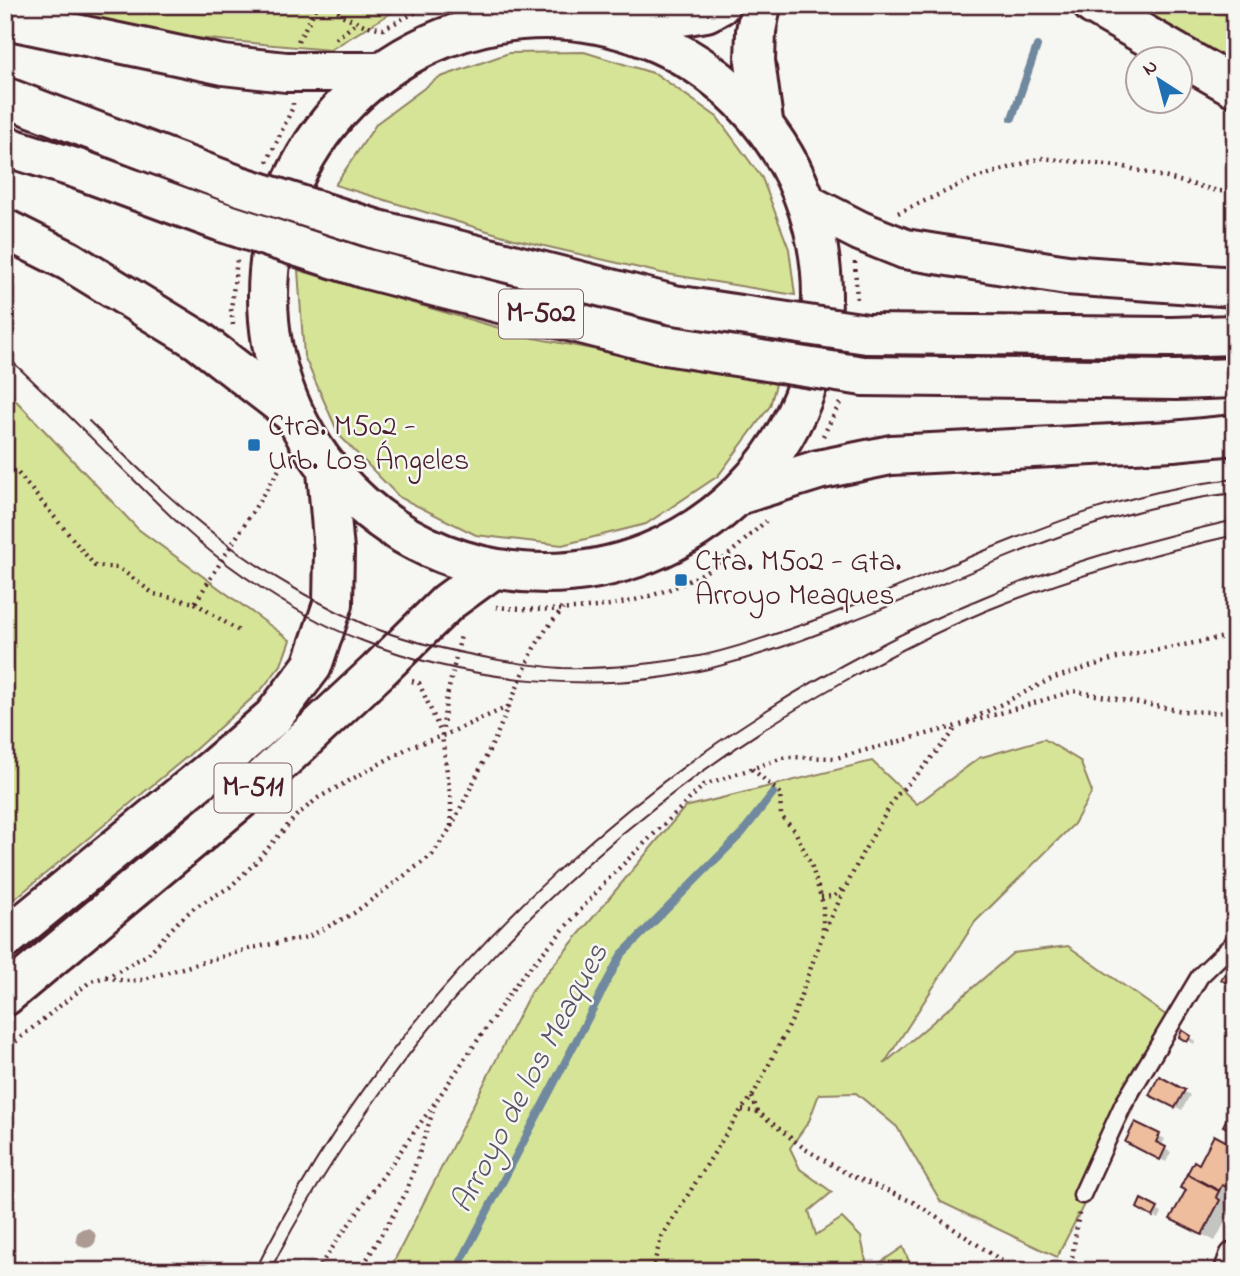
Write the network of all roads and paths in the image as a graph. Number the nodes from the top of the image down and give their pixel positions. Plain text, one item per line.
1 (334, 5) edge
2 (430, 5) edge
3 (720, 5) edge
4 (761, 5) edge
5 (1093, 5) edge
6 (5, 19) edge
7 (617, 27) junction
8 (382, 72) junction
9 (1235, 87) edge
10 (5, 97) edge
11 (763, 121) junction
12 (5, 146) edge
13 (1235, 192) edge
14 (809, 205) junction
15 (5, 229) edge
16 (860, 230) junction
17 (1235, 287) edge
18 (1235, 335) edge
19 (1235, 378) edge
20 (291, 412) junction
21 (1235, 435) edge
22 (280, 468) dead end
23 (5, 470) edge
24 (327, 471) junction
25 (741, 494) junction
26 (773, 515) dead end
27 (493, 588) junction
28 (195, 603) junction
29 (563, 609) junction
30 (463, 629) dead end
31 (239, 631) dead end
32 (1235, 635) edge
33 (378, 671) junction
34 (510, 706) junction
35 (1235, 713) edge
36 (957, 726) junction
37 (442, 736) junction
38 (752, 769) junction
39 (451, 828) junction
40 (848, 883) junction
41 (821, 897) junction
42 (823, 934) junction
43 (5, 939) edge
44 (1235, 942) edge
45 (106, 977) junction
46 (5, 996) edge
47 (5, 1051) edge
48 (752, 1097) junction
49 (436, 1101) junction
50 (741, 1110) junction
51 (758, 1112) junction
52 (1082, 1195) joint
53 (1235, 1257) edge
54 (316, 1271) edge
55 (360, 1271) edge
56 (652, 1271) edge
57 (1017, 1271) edge
58 (1070, 1271) edge
59 (1230, 1271) edge

1 - 2 path
3 - 7 main road
4 - 11 main road
5 - 9 main road
6 - 8 main road
7 - 8 main road, M-511
7 - 11 main road, M-511
8 - 20 main road, M-511
10 - 18 main road, M-502, bridge
11 - 14 main road, M-511
12 - 19 main road, M-502, bridge
13 - 16 path
14 - 16 main road
14 - 25 main road, M-511
15 - 20 main road
16 - 17 main road
20 - 24 main road, M-511
21 - 25 main road
22 - 28 path
23 - 28 path
24 - 27 main road, M-511
24 - 43 main road, M-511
25 - 27 main road, M-511
26 - 29 path
27 - 29 path
27 - 33 main road, M-511
28 - 31 path
29 - 34 path
30 - 37 path
32 - 36 path
33 - 37 path
33 - 46 main road, M-511
34 - 37 path
34 - 39 path
35 - 36 path
36 - 38 path
36 - 40 path
37 - 39 path
37 - 45 path
38 - 41 path
38 - 49 path
39 - 45 path
40 - 41 path
40 - 42 path
41 - 42 path
42 - 48 path
44 - 52 lane
45 - 47 path
48 - 50 path
48 - 51 path
49 - 54 path
49 - 55 path
50 - 51 path
50 - 56 path
51 - 57 path
52 - 58 path
53 - 59 street

